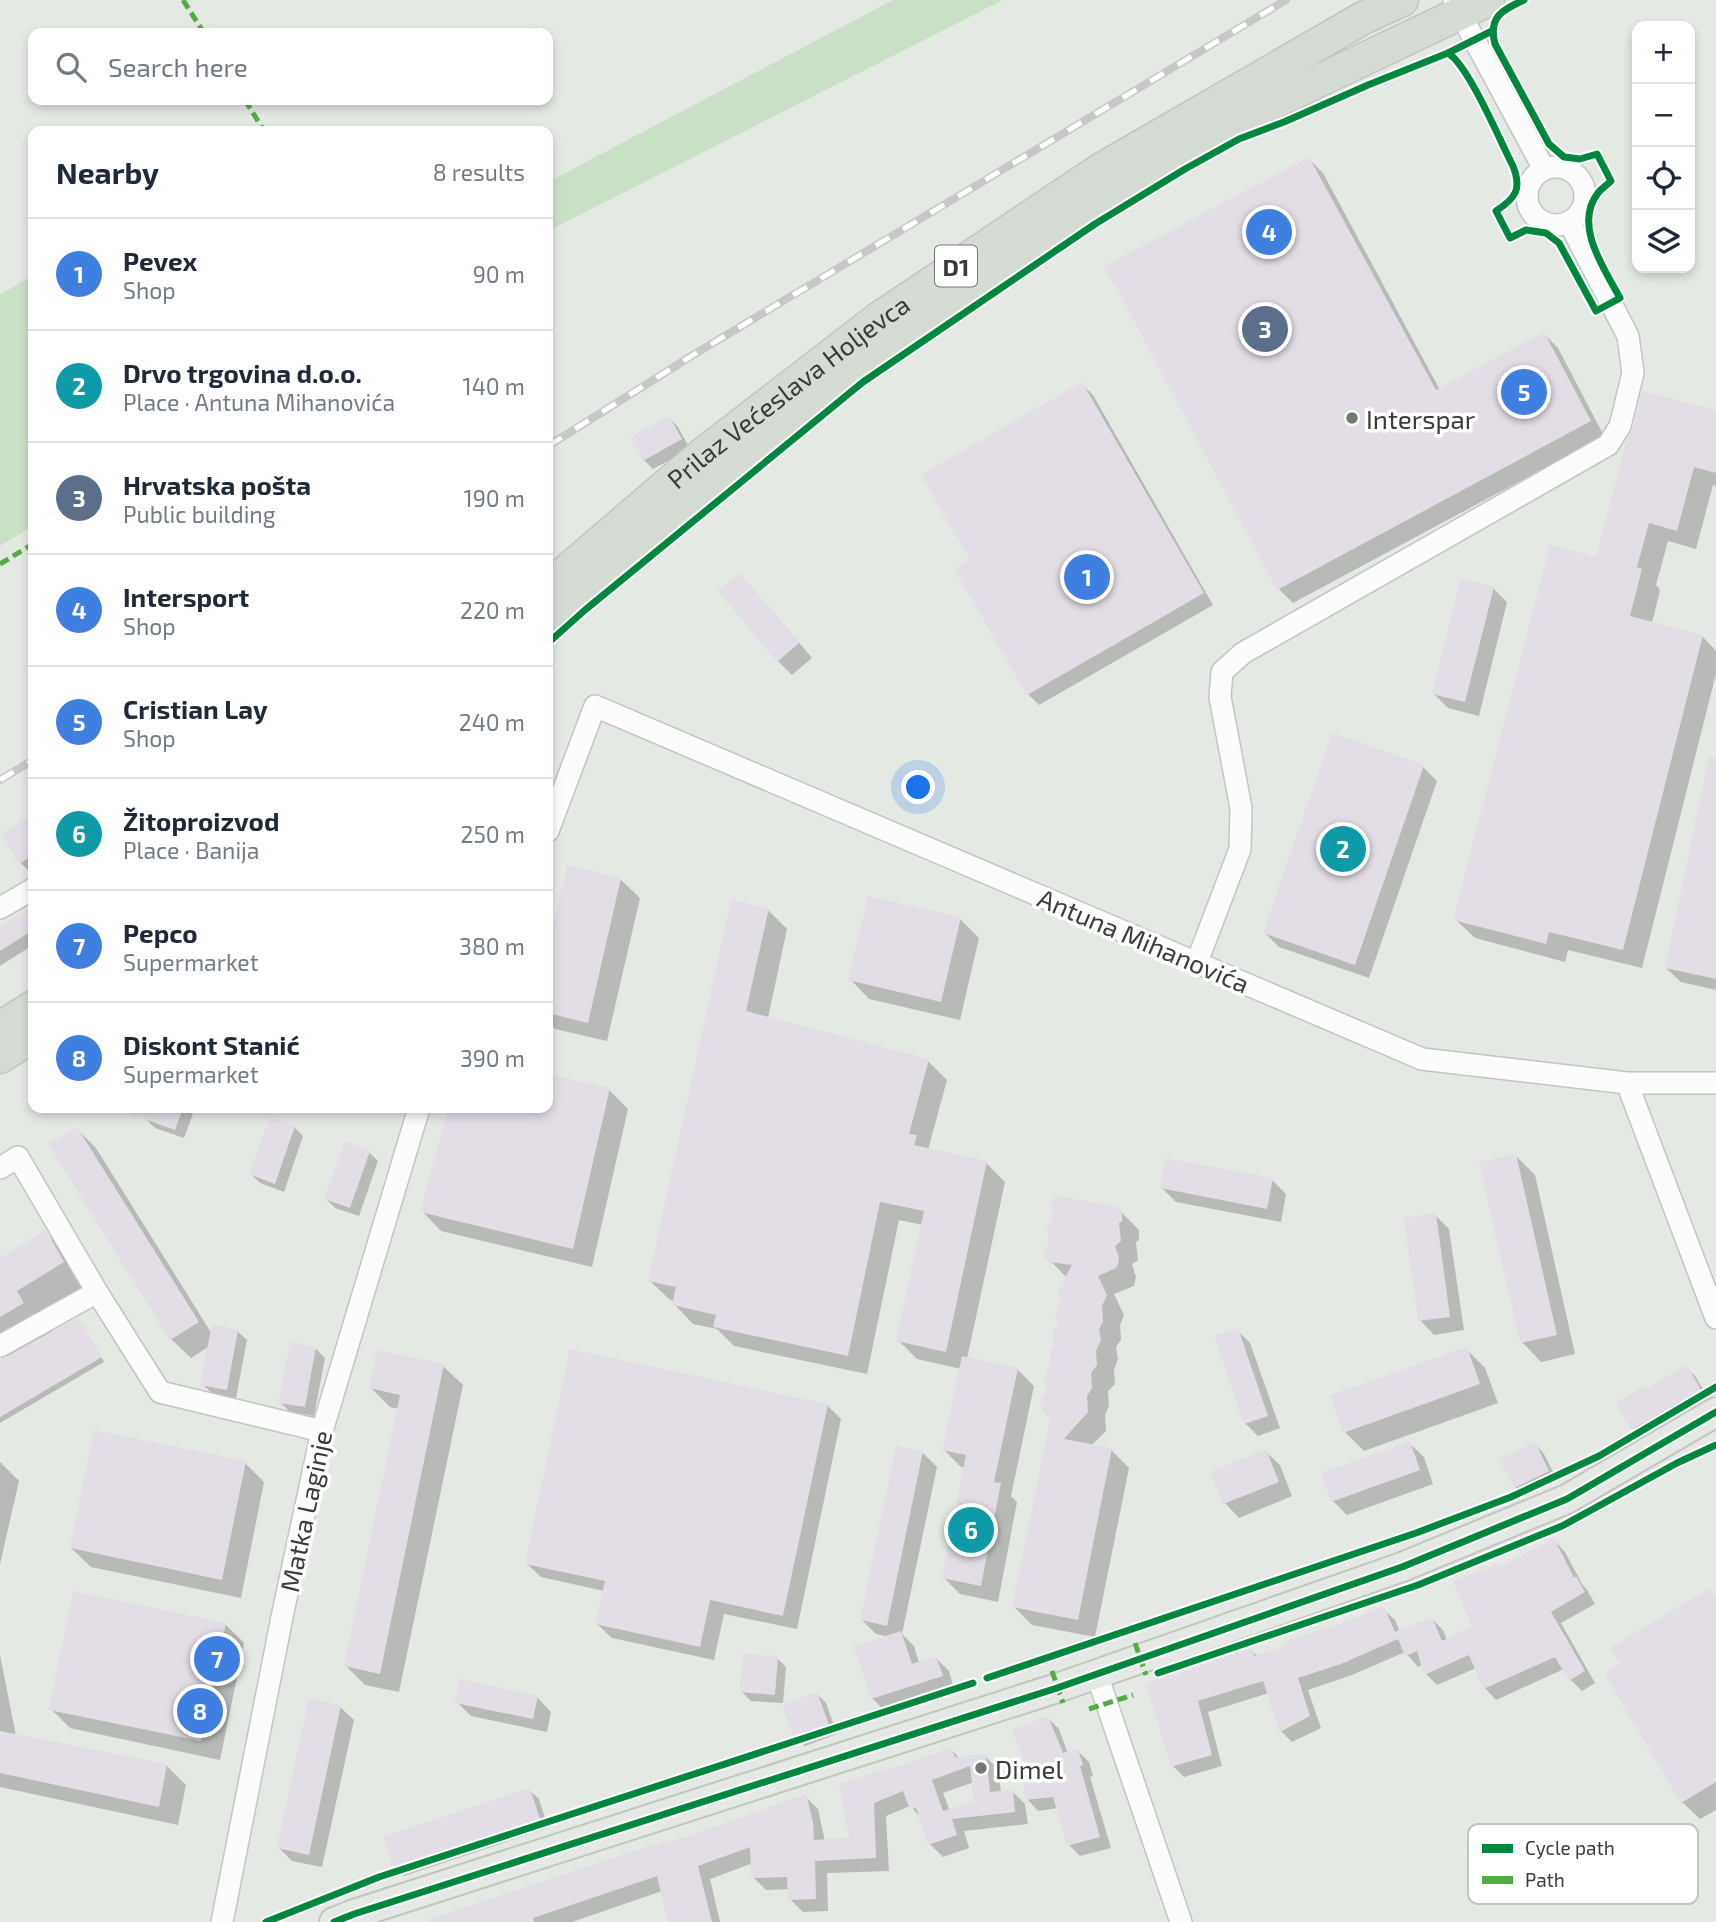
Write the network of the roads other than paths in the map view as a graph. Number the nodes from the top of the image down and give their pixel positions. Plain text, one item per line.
1 (1402, 0) edge
2 (1489, 0) edge
3 (1456, 7) edge
4 (1544, 169) junction
5 (1569, 222) junction
6 (553, 583) edge
7 (553, 616) edge
8 (553, 818) edge
9 (28, 892) edge
10 (0, 908) edge
11 (1197, 962) junction
12 (28, 1010) edge
13 (0, 1028) edge
14 (28, 1039) edge
15 (0, 1057) edge
16 (1627, 1083) junction
17 (1716, 1083) edge
18 (417, 1113) edge
19 (0, 1168) edge
20 (97, 1292) junction
21 (1716, 1318) edge
22 (0, 1346) edge
23 (1716, 1412) edge
24 (322, 1431) junction
25 (1097, 1675) junction
26 (349, 1919) edge
27 (222, 1922) edge
28 (1181, 1922) edge

1 - 6 highway, Prilaz Većeslava Holjevca / D1
2 - 3 highway, Prilaz Većeslava Holjevca / D1
3 - 4 street
3 - 7 highway, Prilaz Većeslava Holjevca / D1
4 - 5 street
4 - 5 street
5 - 11 street
8 - 11 street, Antuna Mihanovića
9 - 10 street
11 - 16 street, Antuna Mihanovića
12 - 13 highway
14 - 15 highway
16 - 17 street, Antuna Mihanovića
16 - 21 street
18 - 24 street, Matka Laginje
19 - 20 street
20 - 22 street
20 - 24 street
23 - 25 main road
24 - 27 street, Matka Laginje
25 - 26 main road
25 - 28 street

